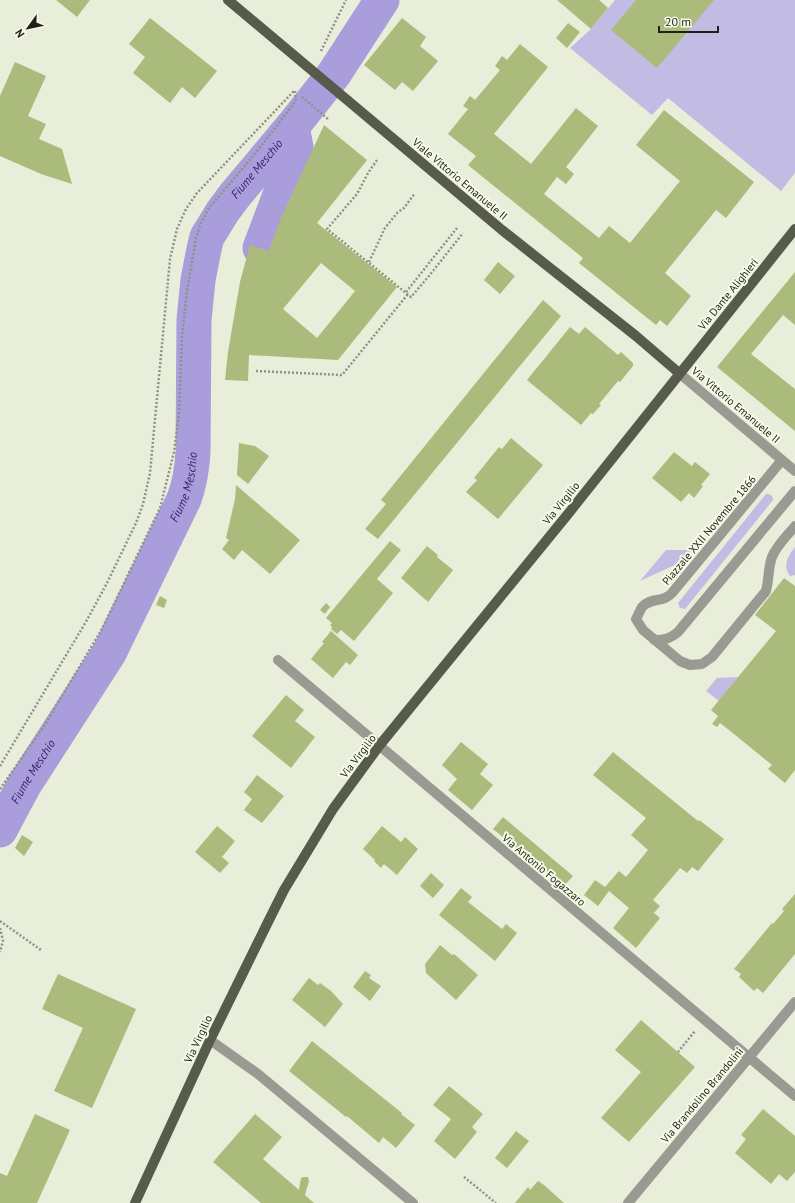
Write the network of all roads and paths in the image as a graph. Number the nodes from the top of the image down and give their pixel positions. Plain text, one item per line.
1 (228, 0) edge
2 (346, 0) edge
3 (320, 51) dead end
4 (302, 97) dead end
5 (328, 119) dead end
6 (377, 160) dead end
7 (415, 193) dead end
8 (457, 228) dead end
9 (795, 229) edge
10 (463, 233) dead end
11 (369, 262) junction
12 (407, 293) junction
13 (256, 371) dead end
14 (679, 373) junction
15 (782, 460) junction
16 (795, 471) edge
17 (795, 491) edge
18 (795, 526) edge
19 (654, 640) junction
20 (278, 660) dead end
21 (379, 746) junction
22 (0, 766) edge
23 (0, 789) edge
24 (0, 921) edge
25 (0, 928) edge
26 (41, 950) dead end
27 (0, 952) edge
28 (795, 1002) edge
29 (688, 1039) dead end
30 (210, 1040) junction
31 (678, 1052) dead end
32 (749, 1057) junction
33 (795, 1096) edge
34 (464, 1177) dead end
35 (135, 1203) edge
36 (413, 1203) edge
37 (496, 1203) edge
38 (628, 1203) edge

1 - 14 main road, Viale Vittorio Emanuele II
2 - 3 path
4 - 5 path
6 - 11 path
7 - 11 path
8 - 12 path
9 - 14 main road, Via Dante Alighieri
10 - 12 path
11 - 12 path
12 - 13 path
14 - 15 street, Via Vittorio Emanuele II
14 - 21 main road, Via Virgilio
15 - 16 street, Via Vittorio Emanuele II
15 - 19 street, Piazzale XXII Novembre 1866
17 - 19 street
18 - 19 street, Piazzale XXII Novembre 1866
20 - 21 street, Via Antonio Fogazzaro
21 - 30 main road, Via Virgilio
21 - 32 street, Via Antonio Fogazzaro
22 - 23 path
24 - 26 path
25 - 27 path
28 - 32 street, Via Brandolino Brandolini
29 - 31 path
30 - 35 main road, Via Virgilio
30 - 36 street
32 - 33 street, Via Antonio Fogazzaro
32 - 38 street, Via Brandolino Brandolini
34 - 37 path

